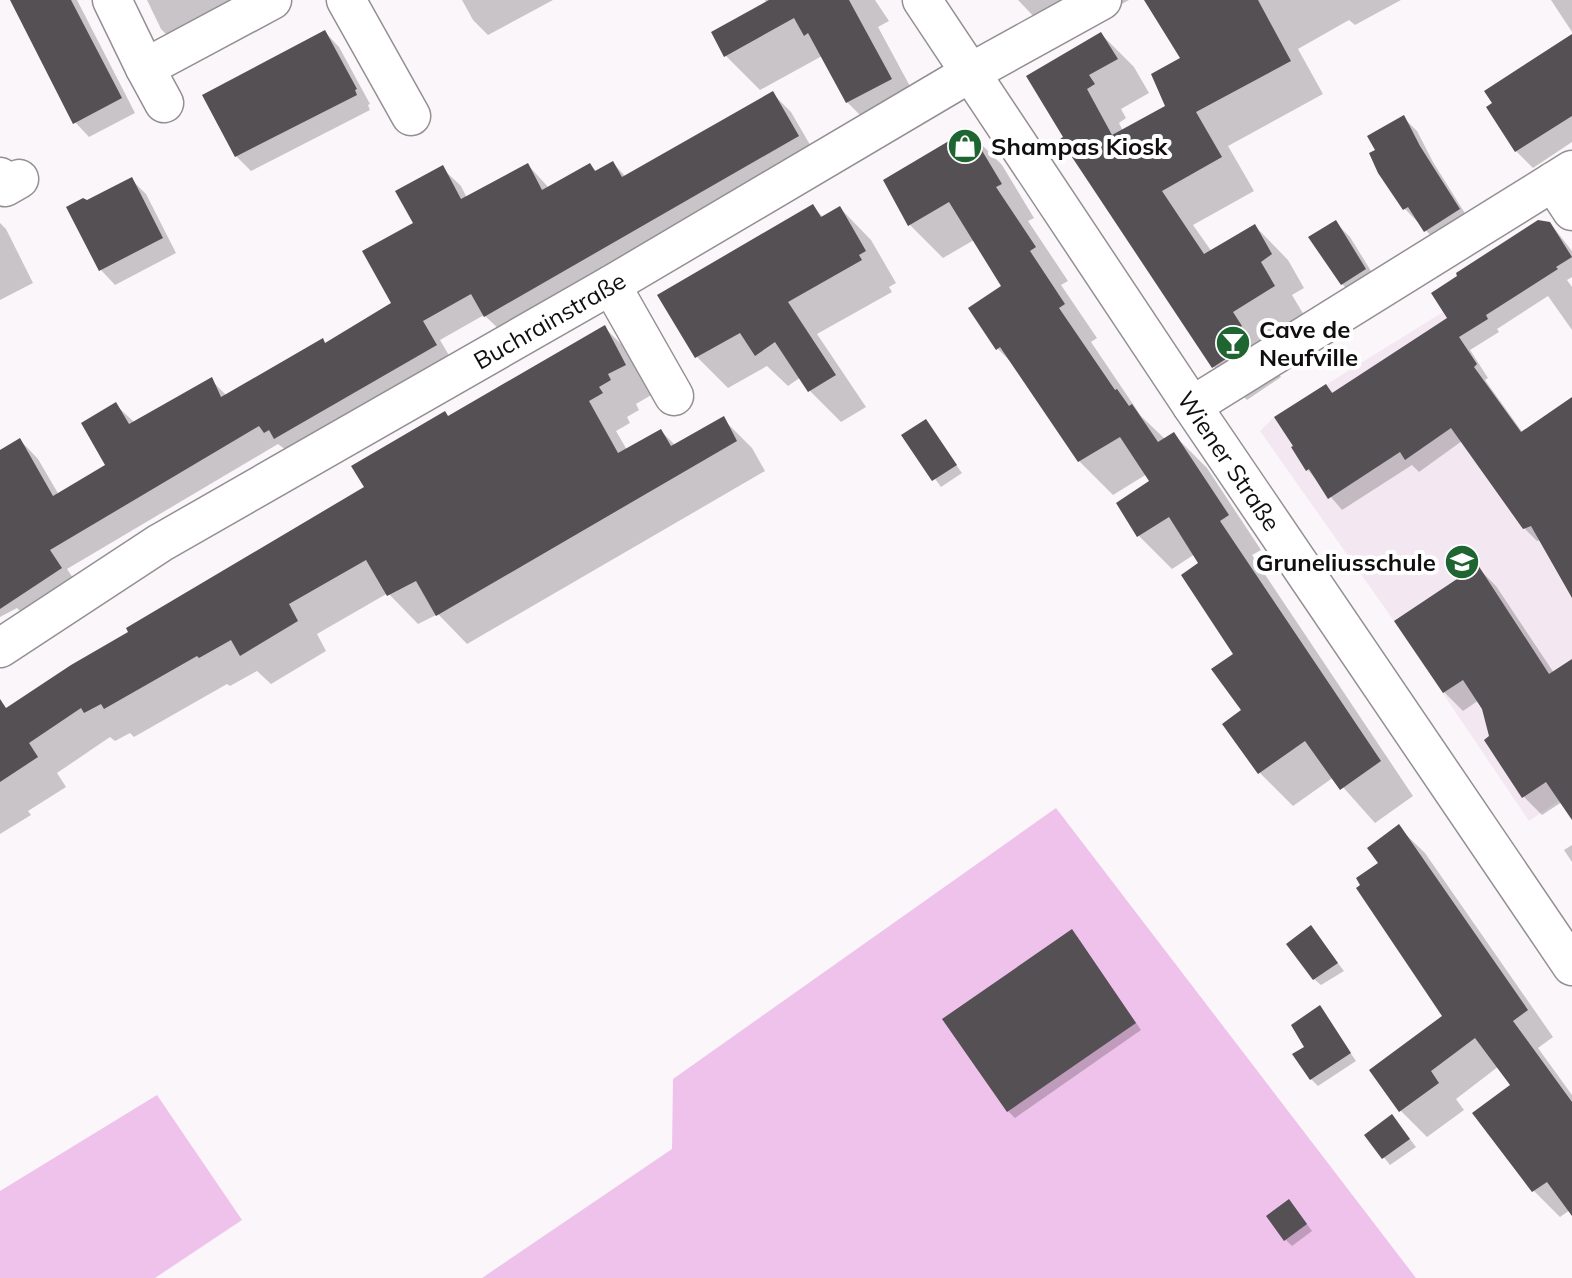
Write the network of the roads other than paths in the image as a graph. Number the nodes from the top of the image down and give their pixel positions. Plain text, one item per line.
1 (112, 0) edge
2 (272, 0) edge
3 (346, 0) edge
4 (922, 0) edge
5 (1102, 0) edge
6 (145, 68) junction
7 (970, 73) junction
8 (164, 103) dead end
9 (411, 116) dead end
10 (1566, 188) edge
11 (611, 285) junction
12 (674, 396) dead end
13 (1192, 406) junction
14 (0, 648) edge
15 (1572, 966) edge

1 - 6 street
2 - 6 street
3 - 9 street
4 - 7 street, Wiener Straße
5 - 7 street, Buchrainstraße
6 - 8 street
7 - 11 street, Buchrainstraße
7 - 13 street, Wiener Straße
10 - 13 street
11 - 12 street
11 - 14 street, Buchrainstraße
13 - 15 street, Wiener Straße

